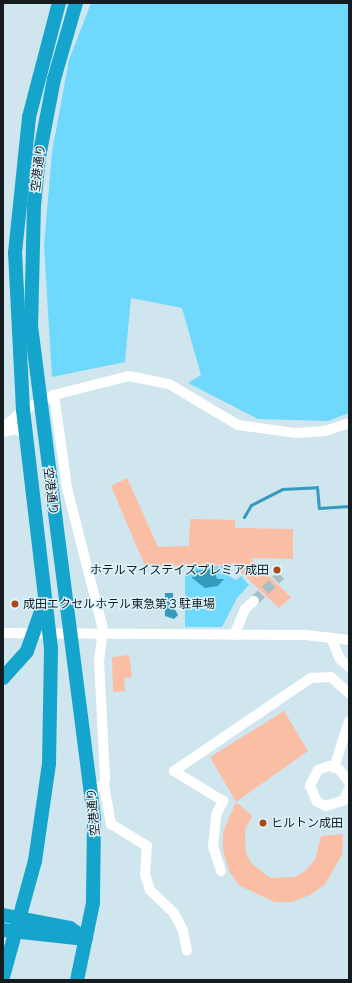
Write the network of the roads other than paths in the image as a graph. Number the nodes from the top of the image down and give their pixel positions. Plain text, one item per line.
1 (59, 3) edge
2 (76, 3) edge
3 (54, 395) junction
4 (39, 403) junction
5 (23, 410) junction
6 (349, 423) edge
7 (3, 428) edge
8 (3, 432) edge
9 (27, 436) junction
10 (45, 587) junction
11 (254, 601) tunnel mouth
12 (3, 633) edge
13 (97, 635) junction
14 (234, 635) junction
15 (331, 638) junction
16 (349, 640) edge
17 (349, 667) edge
18 (3, 678) edge
19 (349, 693) edge
20 (349, 721) edge
21 (334, 768) junction
22 (348, 775) edge
23 (98, 787) junction
24 (349, 788) edge
25 (221, 871) dead end
26 (3, 915) edge
27 (3, 930) edge
28 (86, 939) junction
29 (187, 951) dead end
30 (3, 977) edge
31 (77, 980) edge

1 - 5 highway, 空港通り
2 - 4 highway, 空港通り
3 - 4 street
3 - 6 street
3 - 13 street
4 - 5 street
4 - 23 highway, 空港通り
5 - 7 street
5 - 9 highway, 空港通り
8 - 9 street
9 - 10 highway, 空港通り
10 - 18 highway
10 - 30 highway, 空港通り
11 - 14 street
12 - 13 street
13 - 14 street
13 - 23 street
14 - 15 street
15 - 16 street
15 - 17 street
19 - 25 street
20 - 21 street
21 - 22 street
21 - 24 street
23 - 28 highway, 空港通り
23 - 29 street
26 - 28 highway
27 - 28 highway
28 - 31 highway, 空港通り

